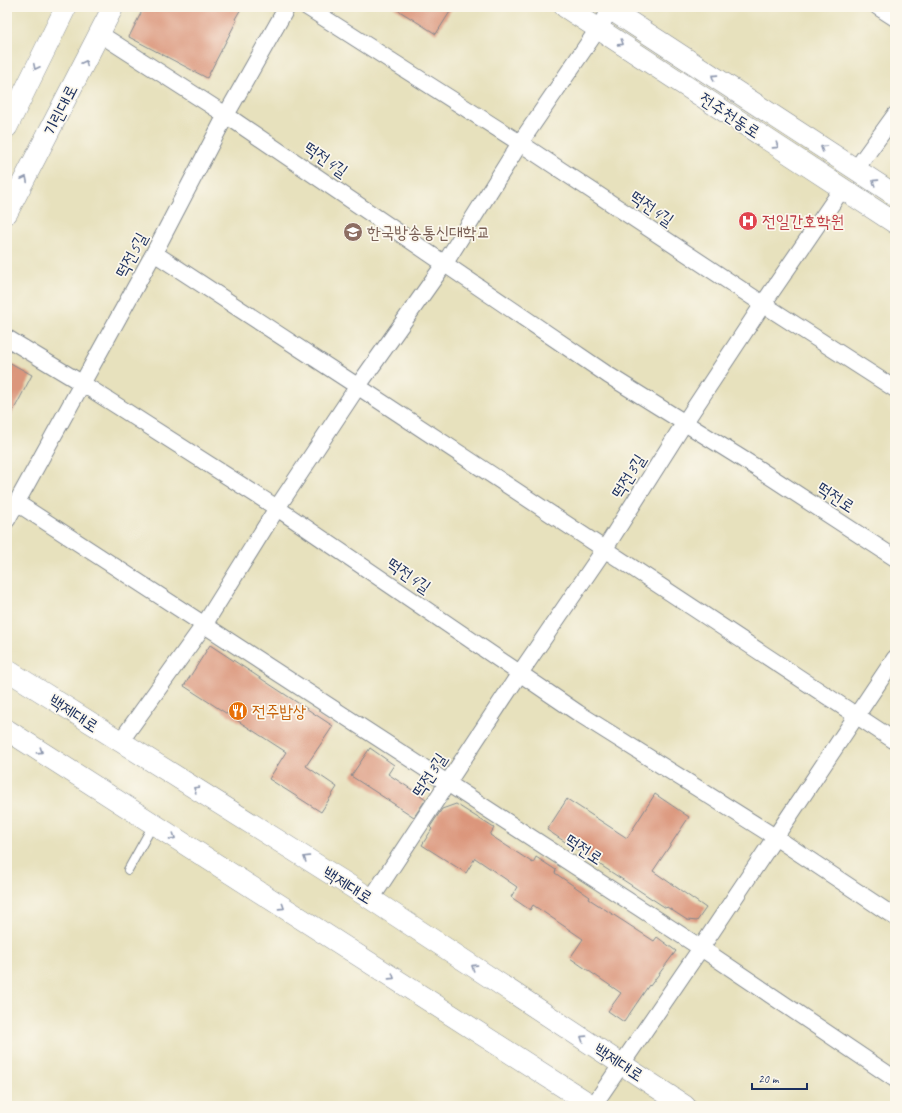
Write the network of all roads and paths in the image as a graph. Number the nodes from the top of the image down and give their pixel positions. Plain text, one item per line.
1 (113, 7) edge
2 (286, 7) edge
3 (307, 7) edge
4 (564, 7) edge
5 (878, 7) edge
6 (62, 8) edge
7 (610, 8) edge
8 (895, 18) edge
9 (598, 28) junction
10 (100, 34) junction
11 (226, 114) junction
12 (895, 115) edge
13 (7, 127) edge
14 (520, 143) junction
15 (856, 169) junction
16 (842, 189) junction
17 (895, 195) edge
18 (7, 213) edge
19 (895, 223) edge
20 (154, 253) junction
21 (445, 262) junction
22 (763, 304) junction
23 (7, 338) edge
24 (83, 384) junction
25 (358, 386) junction
26 (895, 389) edge
27 (685, 422) junction
28 (17, 503) junction
29 (277, 508) junction
30 (7, 520) edge
31 (604, 550) junction
32 (895, 558) edge
33 (204, 625) junction
34 (895, 658) edge
35 (7, 670) edge
36 (520, 673) junction
37 (857, 716) junction
38 (7, 730) edge
39 (895, 740) edge
40 (120, 742) junction
41 (447, 782) junction
42 (154, 825) junction
43 (775, 837) junction
44 (128, 870) dead end
45 (371, 899) junction
46 (895, 917) edge
47 (701, 948) junction
48 (622, 1064) junction
49 (895, 1079) edge
50 (593, 1106) edge
51 (685, 1106) edge

1 - 10 street, 기린대로
2 - 11 street, 떡전5길
3 - 14 street, 떡전4길
4 - 9 street, 전주천동로
5 - 8 street
6 -> 13 street
7 - 9 street
15 -> 7 street, 전주천동로
9 - 14 street
9 -> 16 street, 전주천동로
10 - 11 street, 떡전4길
18 -> 10 street, 기린대로
11 - 20 street, 떡전5길
11 - 21 street, 떡전4길
12 - 15 street
14 - 21 street
14 - 22 street, 떡전4길
17 -> 15 street, 전주천동로
16 - 19 street, 전주천동로
16 - 22 street, 떡전3길
20 - 24 street, 떡전5길
20 - 25 street
21 - 25 street
21 - 27 street, 떡전4길
22 - 26 street
22 - 27 street, 떡전3길
23 - 24 street, 떡전4길
24 - 28 street, 떡전5길
24 - 29 street, 떡전4길
25 - 29 street
25 - 31 street
27 - 31 street, 떡전3길
27 - 32 street, 떡전로
28 - 30 street, 떡전5길
28 - 33 street
29 - 33 street
29 - 36 street, 떡전4길
31 - 36 street, 떡전3길
31 - 37 street
33 - 40 street
33 - 41 street
34 - 37 street
35 - 40 street, 백제대로
36 - 41 street, 떡전3길
36 - 43 street
37 - 39 street
37 - 43 street
38 -> 42 street
45 -> 40 street, 백제대로
41 - 45 street, 떡전3길
41 - 47 street, 떡전로
42 - 44 lane
42 -> 50 street
43 - 46 street
43 - 47 street
48 -> 45 street, 백제대로
47 - 48 street
47 - 49 street, 떡전로
48 - 50 street
48 - 51 street, 백제대로

